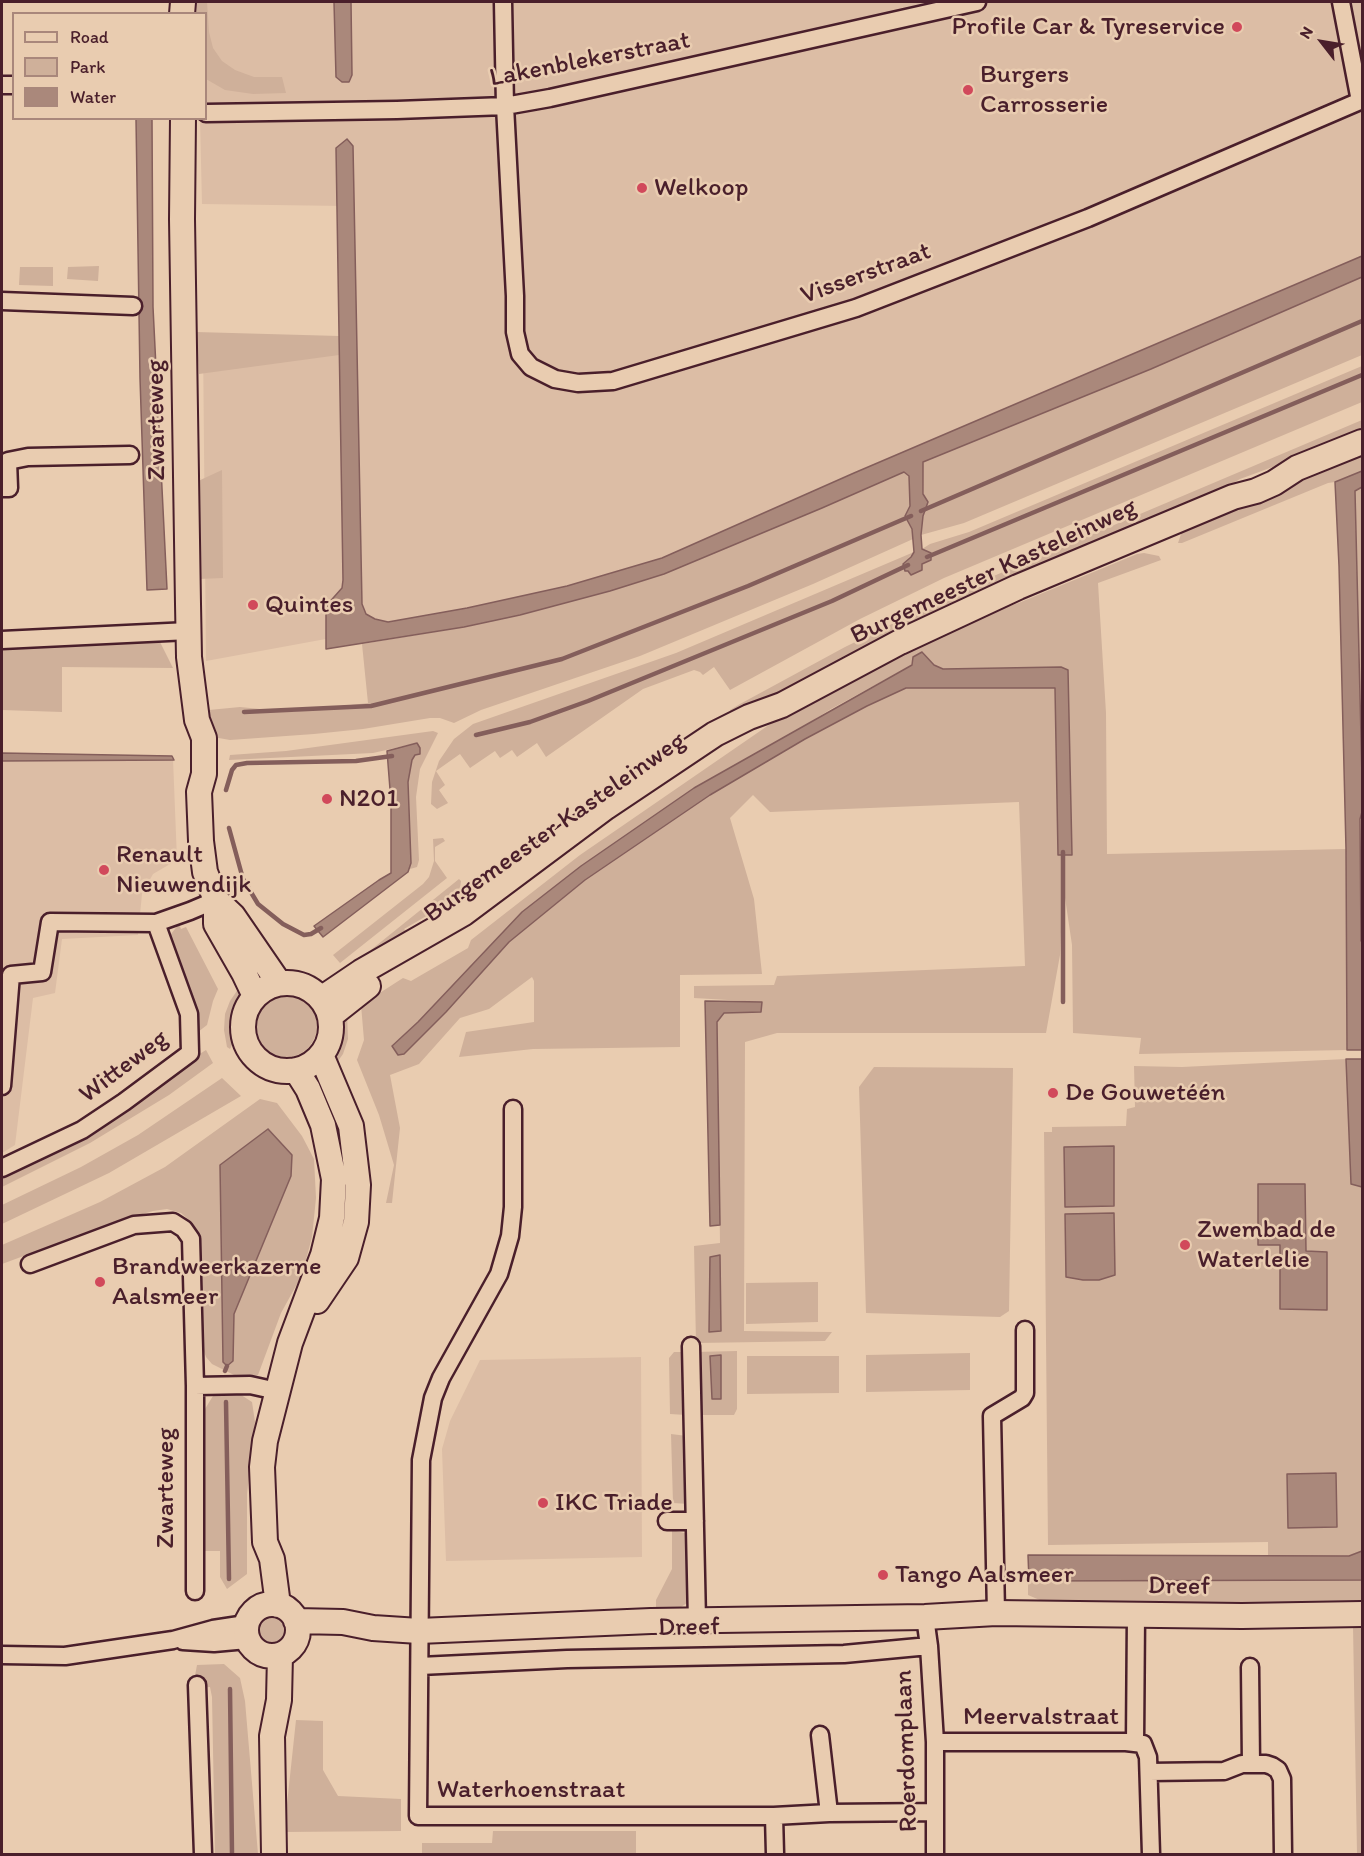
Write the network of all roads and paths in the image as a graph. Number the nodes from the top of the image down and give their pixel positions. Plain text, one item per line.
1 (503, 2) edge
2 (977, 2) edge
3 (1341, 2) edge
4 (505, 106) junction
5 (207, 113) edge
6 (183, 120) edge
7 (2, 301) edge
8 (133, 306) dead end
9 (1362, 442) edge
10 (130, 455) dead end
11 (2, 488) edge
12 (189, 631) junction
13 (2, 640) edge
14 (216, 900) junction
15 (156, 923) junction
16 (6, 975) edge
17 (279, 983) junction
18 (255, 996) junction
19 (325, 1007) junction
20 (321, 1055) junction
21 (296, 1070) junction
22 (2, 1086) edge
23 (513, 1109) dead end
24 (2, 1168) edge
25 (30, 1264) dead end
26 (1025, 1330) dead end
27 (290, 1343) junction
28 (691, 1346) dead end
29 (195, 1386) junction
30 (277, 1391) junction
31 (666, 1521) dead end
32 (695, 1521) junction
33 (195, 1591) dead end
34 (996, 1613) junction
35 (1362, 1614) edge
36 (1136, 1615) junction
37 (925, 1617) junction
38 (697, 1621) junction
39 (271, 1631) junction
40 (419, 1631) junction
41 (929, 1646) junction
42 (2, 1655) edge
43 (420, 1666) junction
44 (1250, 1667) dead end
45 (197, 1685) dead end
46 (820, 1735) dead end
47 (935, 1742) junction
48 (1135, 1743) junction
49 (1251, 1764) junction
50 (1149, 1772) junction
51 (935, 1812) junction
52 (829, 1813) junction
53 (774, 1816) junction
54 (203, 1854) edge
55 (274, 1854) edge
56 (775, 1854) edge
57 (935, 1854) edge
58 (1151, 1854) edge
59 (1283, 1854) edge

1 - 4 street
2 - 4 street, Lakenblekerstraat
3 - 4 street, Visserstraat
4 - 5 street, Lakenblekerstraat
6 - 12 main road, Zwarteweg
7 - 8 street
9 - 19 main road, Burgemeester Kasteleinweg
10 - 11 street
12 - 13 street
12 - 14 main road, Zwarteweg
14 - 15 street
14 - 17 main road, Zwarteweg
14 - 18 main road, Zwarteweg
15 - 16 street
15 - 24 street, Witteweg
16 - 22 street
17 - 18 main road
17 - 19 main road
18 - 21 main road
19 - 20 main road
20 - 21 main road
20 - 27 main road
21 - 27 main road
23 - 40 street, Waterhoenstraat
25 - 29 street, Zwarteweg
26 - 34 street
27 - 30 main road
28 - 32 street, Dreef
29 - 30 street
29 - 33 street, Zwarteweg
30 - 39 main road
31 - 32 street
32 - 38 street, Dreef
34 - 36 main road, Dreef
34 - 37 main road, Dreef
35 - 36 main road, Dreef
36 - 48 street
37 - 38 main road, Dreef
37 - 41 street
38 - 40 main road, Dreef
39 - 40 main road, Dreef
39 - 42 street
39 - 55 main road
40 - 43 street, Waterhoenstraat
41 - 43 street, Dreef
41 - 47 street, Roerdomplaan
43 - 53 street, Waterhoenstraat
44 - 49 street
45 - 54 street
46 - 52 street
47 - 48 street, Meervalstraat
47 - 51 street, Roerdomplaan
48 - 50 street, Meervalstraat
49 - 50 street
49 - 59 street
50 - 58 street, Meervalstraat
51 - 52 street, Waterhoenstraat
51 - 57 street, Roerdomplaan
52 - 53 street, Waterhoenstraat
53 - 56 street

